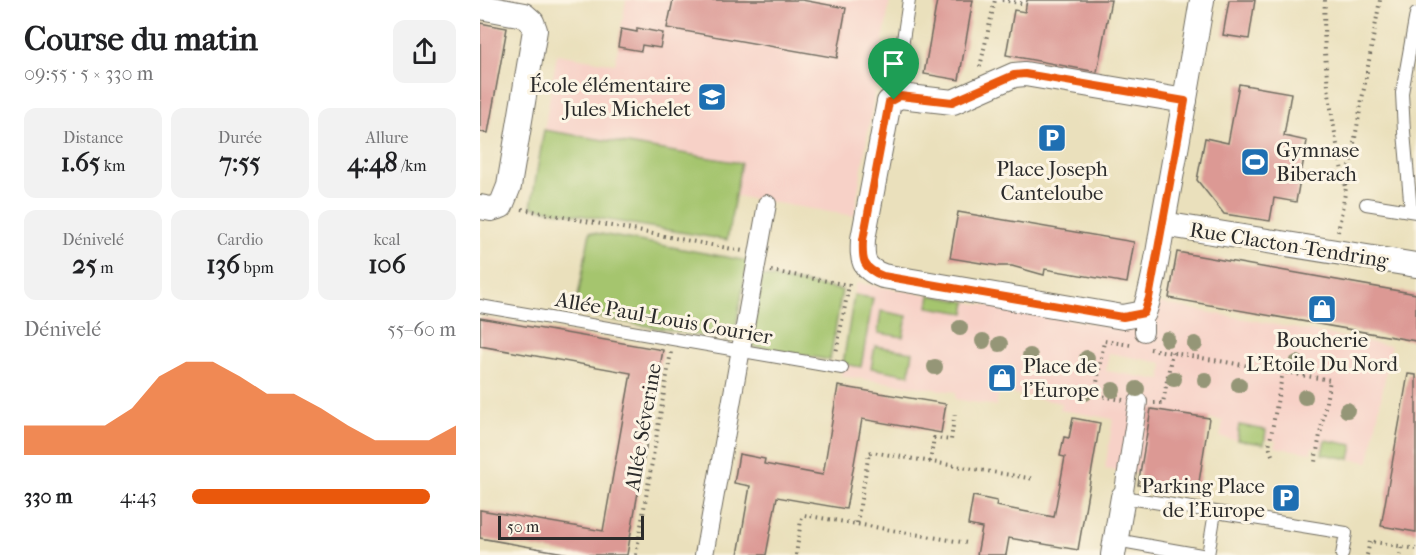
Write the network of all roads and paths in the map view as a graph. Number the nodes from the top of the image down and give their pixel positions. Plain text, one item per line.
1 (909, 0) edge
2 (995, 0) edge
3 (1002, 0) edge
4 (1202, 0) edge
5 (1325, 0) edge
6 (1380, 0) edge
7 (1026, 4) dead end
8 (480, 7) edge
9 (1416, 14) edge
10 (986, 88) junction
11 (894, 100) junction
12 (1185, 101) junction
13 (1345, 190) junction
14 (497, 199) edge
15 (767, 204) dead end
16 (1366, 204) dead end
17 (1414, 212) edge
18 (1163, 224) junction
19 (1334, 252) junction
20 (757, 261) junction
21 (1416, 266) edge
22 (480, 306) edge
23 (673, 340) junction
24 (740, 351) junction
25 (1172, 352) junction
26 (838, 367) joint
27 (1283, 372) junction
28 (1138, 402) junction
29 (955, 412) dead end
30 (1272, 455) dead end
31 (930, 462) junction
32 (1315, 462) dead end
33 (1034, 480) dead end
34 (1123, 497) junction
35 (1215, 512) junction
36 (856, 523) junction
37 (967, 543) dead end
38 (1402, 546) junction
39 (1114, 547) edge
40 (1416, 549) edge
41 (636, 555) edge
42 (704, 555) edge
43 (796, 555) edge
44 (1202, 555) edge
45 (1208, 555) edge
46 (1342, 555) edge
47 (1367, 555) edge
48 (1400, 555) edge

1 - 11 lane
2 - 10 path
3 - 7 path
4 - 12 street
5 - 13 path
6 - 13 path
8 - 14 street
9 - 17 lane
10 - 11 street
10 - 12 street
11 - 18 street
12 - 18 street
13 - 19 path
14 - 20 path
15 - 20 street
16 - 17 lane
18 - 19 street, Rue Clacton-Tendring
19 - 21 street, Rue Clacton-Tendring
20 - 24 street
20 - 26 path
22 - 23 lane, Allée Paul-Louis Courier
23 - 24 lane, Allée Paul-Louis Courier
23 - 41 path, Allée Séverine
24 - 26 lane, Allée Paul-Louis Courier
24 - 42 street
25 - 27 path
25 - 28 path
25 - 28 path
27 - 30 path
27 - 32 path
28 - 34 street
29 - 31 path
31 - 33 path
31 - 36 path
34 - 35 lane
34 - 39 street
35 - 45 lane
35 - 46 lane
36 - 37 path
36 - 43 path
38 - 40 path
38 - 47 path
38 - 48 path
39 - 44 lane

